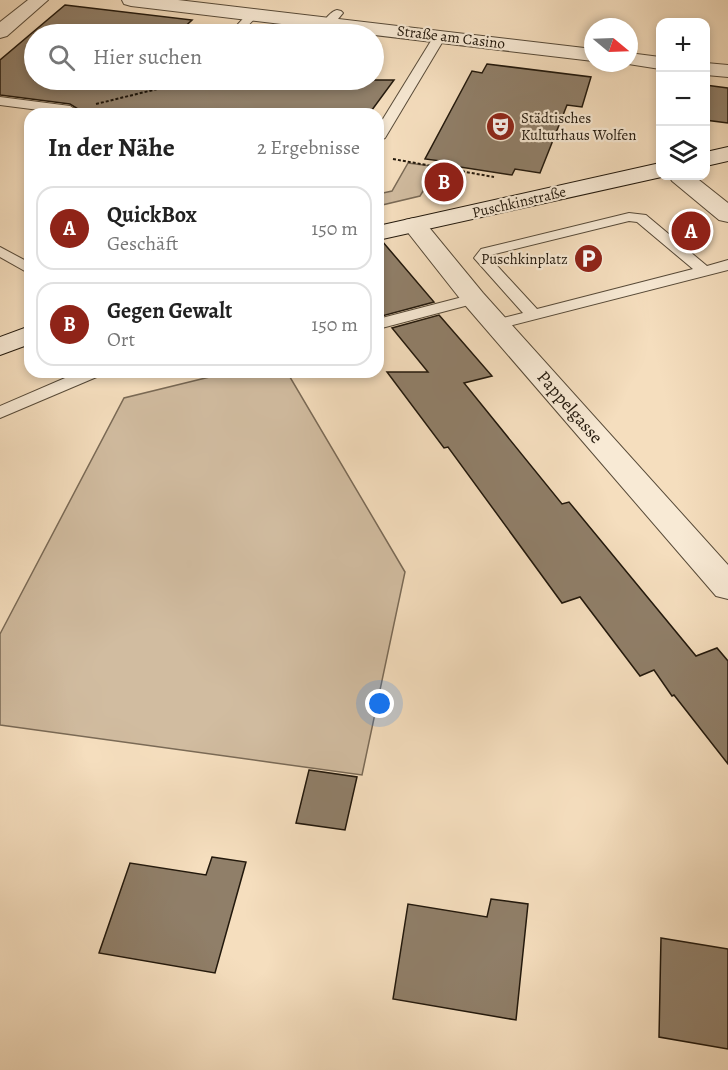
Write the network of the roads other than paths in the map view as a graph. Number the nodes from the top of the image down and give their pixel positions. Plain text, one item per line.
1 (39, 0) edge
2 (130, 0) edge
3 (253, 14) junction
4 (244, 24) edge
5 (369, 24) edge
6 (384, 27) edge
7 (0, 32) edge
8 (440, 36) junction
9 (584, 54) edge
10 (638, 60) edge
11 (656, 62) edge
12 (710, 69) edge
13 (728, 71) edge
14 (0, 101) edge
15 (54, 108) edge
16 (384, 128) edge
17 (728, 154) edge
18 (710, 158) edge
19 (656, 171) edge
20 (685, 180) edge
21 (728, 215) edge
22 (414, 225) junction
23 (384, 232) edge
24 (0, 251) edge
25 (24, 265) edge
26 (728, 266) edge
27 (705, 272) junction
28 (474, 299) junction
29 (534, 315) junction
30 (384, 322) edge
31 (497, 324) junction
32 (24, 337) edge
33 (0, 347) edge
34 (79, 378) edge
35 (0, 413) edge
36 (728, 587) edge

1 - 7 street
2 - 3 street, Straße am Casino
3 - 4 lane
3 - 5 street, Straße am Casino
6 - 8 street, Straße am Casino
8 - 9 street, Straße am Casino
8 - 16 lane
10 - 11 street
12 - 13 street
14 - 15 lane
17 - 18 street
19 - 22 street, Puschkinstraße
20 - 21 street
22 - 23 street, Puschkinstraße
22 - 28 street, Pappelgasse
24 - 25 lane
26 - 27 lane
27 - 29 lane
27 - 29 lane
28 - 30 lane
28 - 31 street, Pappelgasse
29 - 31 lane
31 - 36 street, Pappelgasse
32 - 33 street
34 - 35 lane

